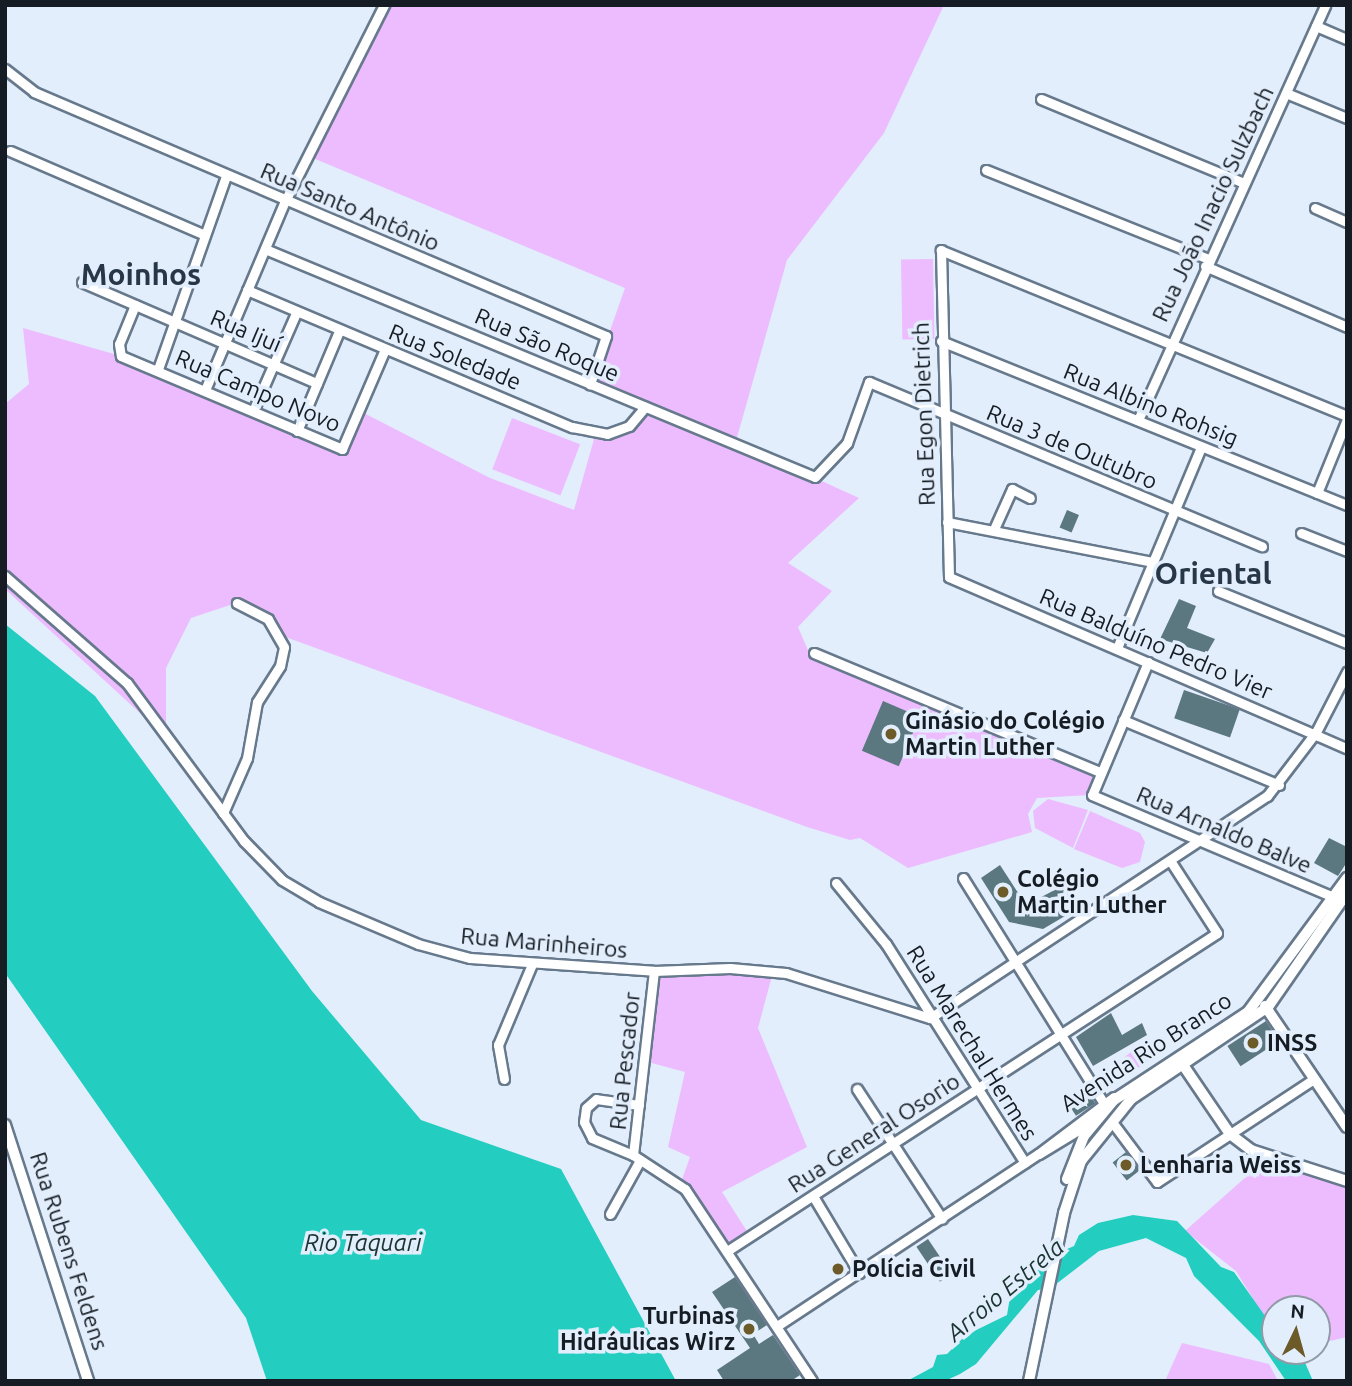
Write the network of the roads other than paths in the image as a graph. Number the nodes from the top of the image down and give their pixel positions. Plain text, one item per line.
1 (384, 5) edge
2 (1325, 5) edge
3 (1316, 26) junction
4 (1347, 39) edge
5 (5, 69) edge
6 (1286, 93) junction
7 (1041, 99) dead end
8 (1347, 118) edge
9 (10, 151) dead end
10 (986, 170) dead end
11 (226, 176) junction
12 (1244, 183) junction
13 (285, 201) junction
14 (1315, 208) dead end
15 (1347, 222) edge
16 (205, 235) junction
17 (265, 249) junction
18 (1207, 263) junction
19 (82, 282) dead end
20 (247, 290) junction
21 (135, 305) junction
22 (296, 313) junction
23 (174, 322) junction
24 (1347, 327) edge
25 (340, 331) junction
26 (941, 341) junction
27 (1170, 343) junction
28 (224, 344) junction
29 (385, 349) junction
30 (274, 364) junction
31 (158, 369) junction
32 (317, 383) junction
33 (590, 384) junction
34 (205, 390) junction
35 (645, 407) junction
36 (253, 411) junction
37 (943, 414) junction
38 (1347, 417) edge
39 (1138, 420) junction
40 (297, 430) junction
41 (1201, 447) junction
42 (815, 477) joint
43 (1317, 493) junction
44 (1030, 498) dead end
45 (1347, 505) edge
46 (1174, 510) junction
47 (947, 522) junction
48 (994, 529) junction
49 (1300, 533) dead end
50 (1262, 546) dead end
51 (1347, 551) edge
52 (1152, 562) junction
53 (5, 576) edge
54 (949, 577) joint
55 (1218, 591) dead end
56 (237, 603) dead end
57 (1347, 643) edge
58 (1116, 648) junction
59 (814, 653) dead end
60 (1147, 662) junction
61 (1347, 672) edge
62 (1123, 720) junction
63 (1317, 732) junction
64 (1347, 748) edge
65 (1100, 772) junction
66 (1279, 785) junction
67 (223, 813) junction
68 (1203, 841) junction
69 (1171, 862) junction
70 (963, 878) dead end
71 (1347, 878) edge
72 (836, 883) dead end
73 (1340, 897) edge
74 (1014, 961) junction
75 (532, 964) junction
76 (654, 971) junction
77 (1263, 1005) junction
78 (930, 1018) junction
79 (1061, 1036) junction
80 (1181, 1063) junction
81 (504, 1079) dead end
82 (1314, 1079) junction
83 (858, 1089) dead end
84 (977, 1089) junction
85 (1128, 1095) junction
86 (639, 1105) junction
87 (1102, 1109) junction
88 (1112, 1122) junction
89 (1347, 1127) edge
90 (6, 1131) edge
91 (1230, 1134) junction
92 (893, 1142) junction
93 (637, 1158) junction
94 (1025, 1163) junction
95 (1347, 1181) edge
96 (813, 1196) junction
97 (610, 1214) dead end
98 (1064, 1214) junction
99 (942, 1219) junction
100 (727, 1251) junction
101 (859, 1273) junction
102 (776, 1325) junction
103 (88, 1381) edge
104 (812, 1381) edge
105 (1029, 1381) edge

1 - 13 street
2 - 3 street, Rua João Inacio Sulzbach
3 - 4 street
3 - 6 street, Rua João Inacio Sulzbach
5 - 11 street, Rua Santo Antônio
6 - 8 street
6 - 12 street, Rua João Inacio Sulzbach
7 - 12 street
9 - 16 street
10 - 18 street
11 - 13 street, Rua Santo Antônio
11 - 16 street
12 - 18 street, Rua João Inacio Sulzbach
13 - 17 street
13 - 33 street, Rua Santo Antônio
14 - 15 street
16 - 23 street
17 - 20 street
17 - 33 street, Rua São Roque
18 - 24 street
18 - 27 street, Rua João Inacio Sulzbach
19 - 21 street, Rua Ijuí
20 - 22 street, Rua Soledade
20 - 28 street
21 - 23 street, Rua Ijuí
21 - 31 street, Rua Campo Novo
22 - 25 street, Rua Soledade
22 - 30 street
23 - 28 street, Rua Ijuí
23 - 31 street
25 - 29 street, Rua Soledade
25 - 32 street
26 - 27 street, Rua Egon Dietrich
26 - 37 street, Rua Egon Dietrich
26 - 39 street, Rua Albino Rohsig
27 - 38 street
27 - 39 street, Rua João Inacio Sulzbach
28 - 30 street, Rua Ijuí
28 - 34 street
29 - 35 street, Rua Soledade
29 - 40 street, Rua Campo Novo
30 - 32 street, Rua Ijuí
30 - 36 street
31 - 34 street, Rua Campo Novo
32 - 40 street
33 - 35 street, Rua São Roque
34 - 36 street, Rua Campo Novo
35 - 42 street, Rua São Roque
36 - 40 street, Rua Campo Novo
37 - 42 street, Rua 3 de Outubro
37 - 46 street, Rua 3 de Outubro
37 - 47 street, Rua Egon Dietrich
38 - 43 street
39 - 41 street, Rua Albino Rohsig
41 - 43 street, Rua Albino Rohsig
41 - 46 street
43 - 45 street, Rua Albino Rohsig
44 - 48 street
46 - 50 street, Rua 3 de Outubro
46 - 52 street
47 - 48 street
47 - 54 street, Rua Egon Dietrich
48 - 52 street
49 - 51 street
52 - 58 street
53 - 67 street, Rua Marinheiros
54 - 58 street, Rua Balduíno Pedro Vier
55 - 57 street
56 - 67 street
58 - 60 street, Rua Balduíno Pedro Vier
59 - 65 street
60 - 62 street
60 - 63 street, Rua Balduíno Pedro Vier
61 - 63 street
62 - 65 street
62 - 66 street
63 - 64 street, Rua Balduíno Pedro Vier
63 - 66 street
65 - 68 street, Rua Arnaldo Balve
66 - 68 street
67 - 75 street, Rua Marinheiros
68 - 69 street
68 - 73 street, Rua Arnaldo Balve
69 - 74 street
69 - 79 street, Rua General Osorio
70 - 74 street
71 - 73 main road, Avenida Rio Branco
72 - 78 street, Rua Marechal Hermes
73 - 77 main road, Avenida Rio Branco
74 - 78 street
74 - 79 street
75 - 76 street, Rua Marinheiros
75 - 81 street
76 - 78 street, Rua Marinheiros
76 - 86 street, Rua Pescador
77 - 80 main road, Avenida Rio Branco
77 - 82 main road
78 - 84 street, Rua Marechal Hermes
79 - 84 street, Rua General Osorio
79 - 87 street
80 - 85 main road, Avenida Rio Branco
80 - 91 main road
82 - 89 main road
82 - 91 street
83 - 92 street
84 - 92 street, Rua General Osorio
84 - 94 street, Rua Marechal Hermes
85 - 87 main road
85 - 88 main road
86 - 93 street, Rua Pescador
86 - 93 street
87 - 94 street, Avenida Rio Branco
87 - 98 main road
88 - 91 street
88 - 98 main road
90 - 103 main road, Rua Rubens Feldens
91 - 95 main road
92 - 96 street, Rua General Osorio
92 - 99 street
93 - 97 street
93 - 100 street
94 - 99 street, Avenida Rio Branco
96 - 100 street, Rua General Osorio
96 - 101 street
98 - 105 main road
99 - 101 street, Avenida Rio Branco
100 - 102 street
101 - 102 street, Avenida Rio Branco
102 - 104 street

